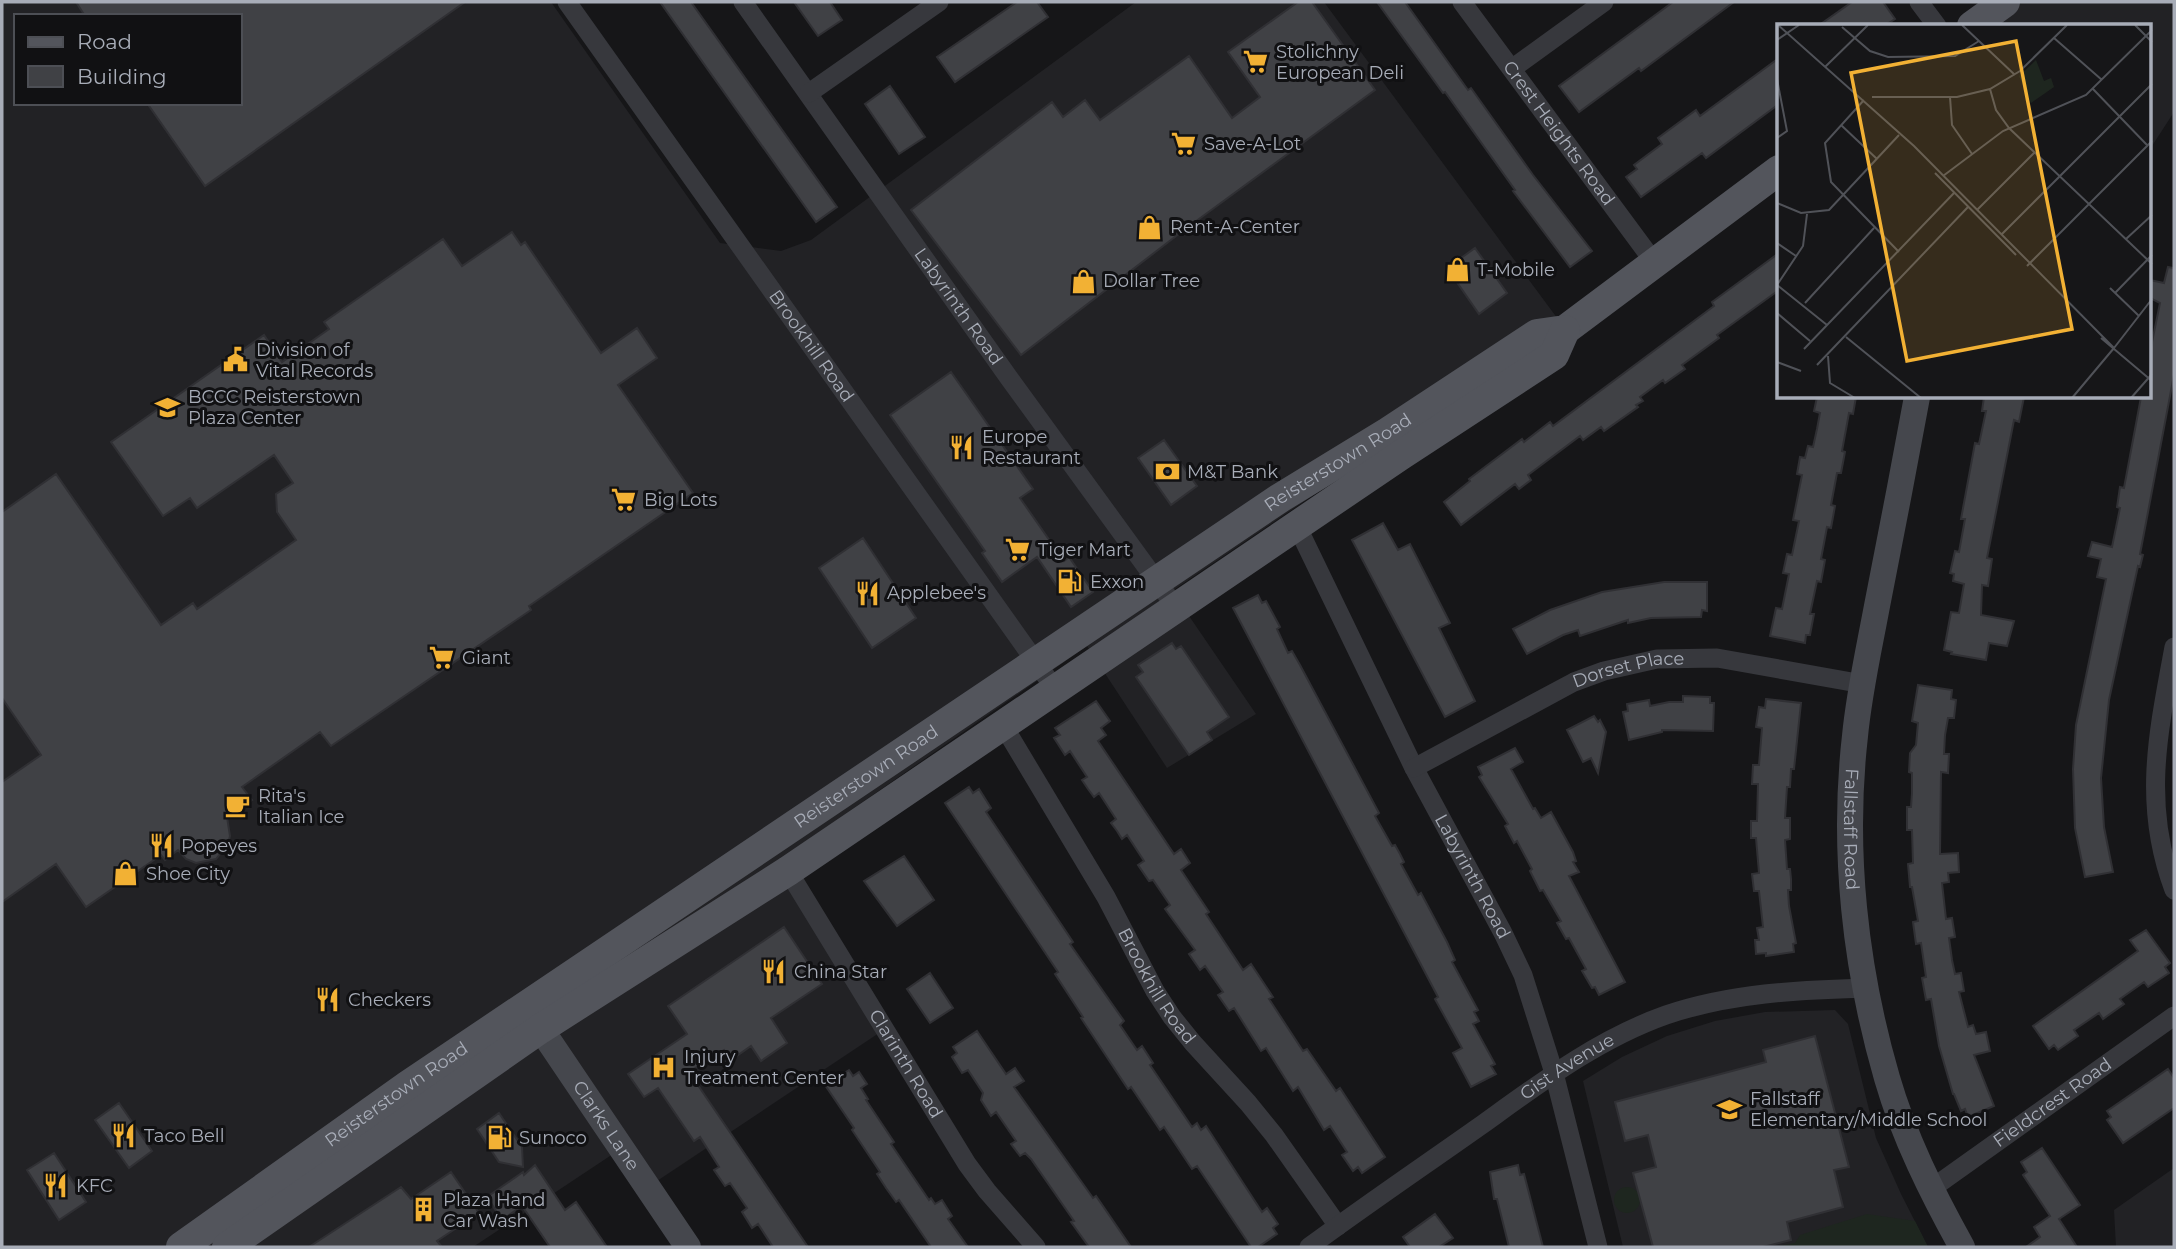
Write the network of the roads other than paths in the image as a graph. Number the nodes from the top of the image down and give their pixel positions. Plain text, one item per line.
1 (568, 2) edge
2 (743, 2) edge
3 (939, 2) edge
4 (1462, 2) edge
5 (1604, 2) edge
6 (1919, 2) edge
7 (2006, 2) edge
8 (2019, 2) edge
9 (1936, 24) edge
10 (1975, 24) edge
11 (2007, 24) edge
12 (1513, 68) junction
13 (809, 93) junction
14 (1777, 171) edge
15 (1654, 262) junction
16 (1565, 330) junction
17 (1917, 399) edge
18 (1297, 526) junction
19 (1157, 582) junction
20 (1177, 609) junction
21 (2174, 647) edge
22 (1035, 662) junction
23 (1863, 684) junction
24 (1055, 689) junction
25 (1003, 724) junction
26 (1414, 768) junction
27 (873, 772) junction
28 (788, 871) junction
29 (2174, 890) edge
30 (1866, 988) junction
31 (2174, 1016) edge
32 (533, 1017) junction
33 (1554, 1073) junction
34 (286, 1171) junction
35 (1931, 1189) junction
36 (1338, 1226) junction
37 (181, 1247) edge
38 (218, 1247) edge
39 (227, 1247) edge
40 (688, 1247) edge
41 (1036, 1247) edge
42 (1309, 1247) edge
43 (1598, 1247) edge
44 (1962, 1247) edge

1 - 22 street, Brookhill Road
2 - 13 street, Labyrinth Road
3 - 13 street
4 - 12 street, Crest Heights Road
5 - 12 street
6 - 9 street
7 - 10 main road
8 - 11 main road
12 - 15 street, Crest Heights Road
13 - 19 street, Labyrinth Road
14 - 15 main road, Reisterstown Road
15 - 16 main road, Reisterstown Road
16 - 18 main road, Reisterstown Road
16 - 19 main road, Reisterstown Road
17 - 23 street, Fallstaff Road
18 - 20 main road, Reisterstown Road
18 - 26 street, Labyrinth Road
19 - 20 street, Labyrinth Road
19 - 22 main road, Reisterstown Road
20 - 24 main road, Reisterstown Road
21 - 29 street
22 - 24 street, Brookhill Road
22 - 27 main road, Reisterstown Road
23 - 26 street, Dorset Place
23 - 30 street, Fallstaff Road
24 - 25 main road, Reisterstown Road
25 - 28 main road, Reisterstown Road
25 - 36 street, Brookhill Road
26 - 33 street, Labyrinth Road
27 - 28 main road
27 - 32 main road, Reisterstown Road
28 - 32 main road, Reisterstown Road
28 - 41 street, Clarinth Road
30 - 33 street, Gist Avenue
30 - 35 street, Fallstaff Road
31 - 35 street, Fieldcrest Road
32 - 34 main road, Reisterstown Road
32 - 39 main road, Reisterstown Road
32 - 40 street, Clarks Lane
33 - 36 street, Gist Avenue
33 - 43 street, Labyrinth Road
34 - 37 main road, Reisterstown Road
34 - 38 main road
35 - 44 street, Fallstaff Road
36 - 42 street, Gist Avenue

